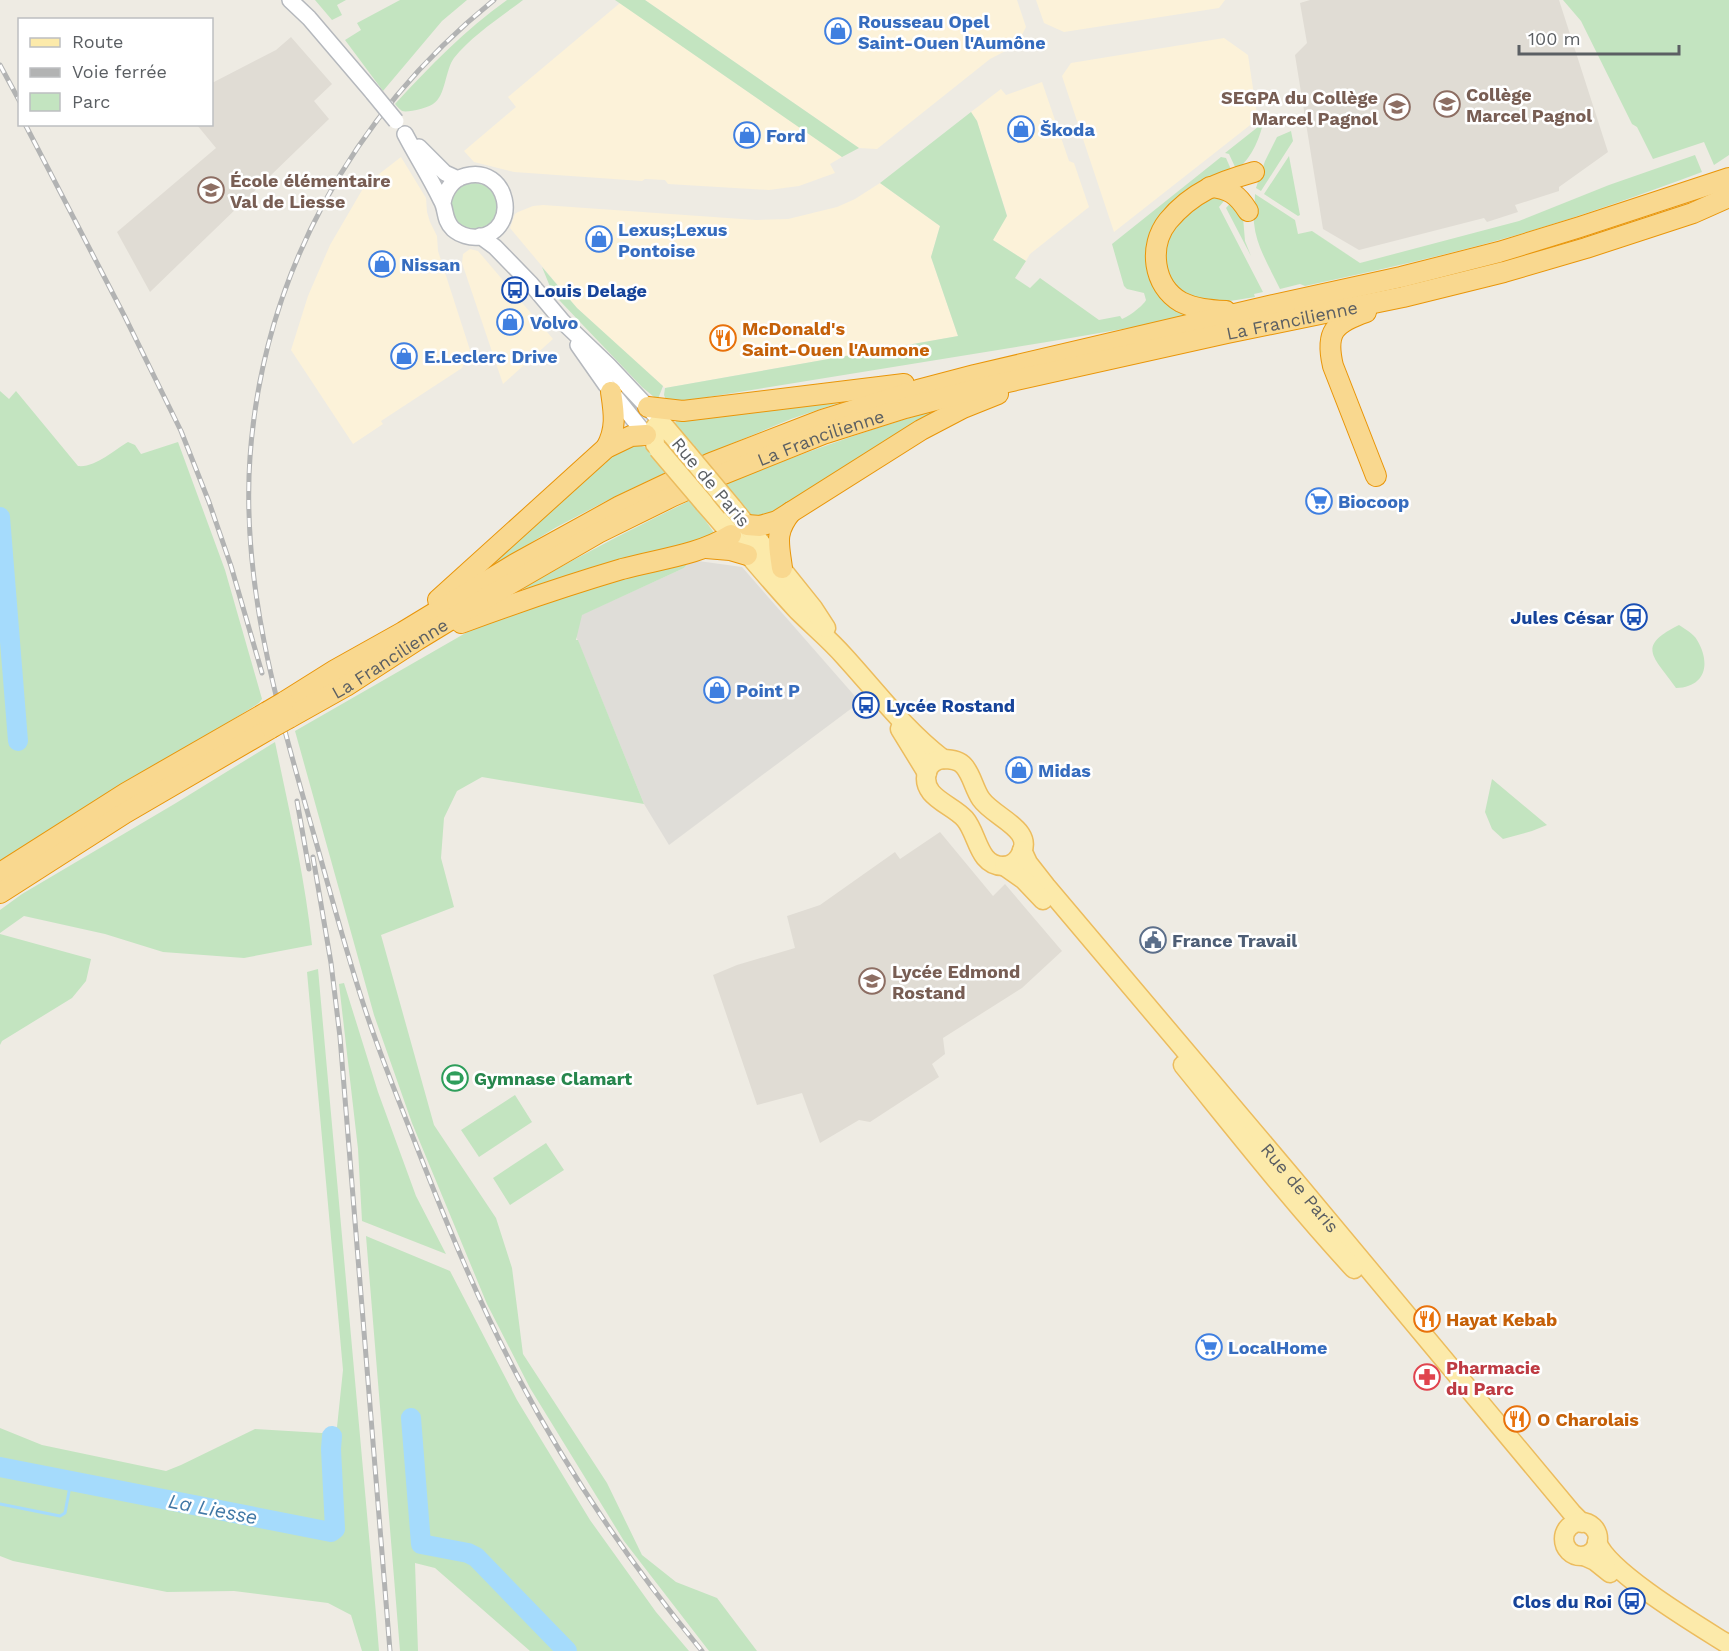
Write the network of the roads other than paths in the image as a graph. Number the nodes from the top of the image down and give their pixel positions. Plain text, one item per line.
1 (290, 0) edge
2 (300, 0) edge
3 (309, 18) junction
4 (405, 134) junction
5 (1729, 162) edge
6 (1254, 172) dead end
7 (1729, 178) edge
8 (458, 179) junction
9 (1210, 187) junction
10 (1729, 198) edge
11 (443, 203) junction
12 (1651, 204) junction
13 (1248, 211) dead end
14 (500, 223) junction
15 (480, 236) junction
16 (531, 284) junction
17 (1403, 297) junction
18 (1299, 309) junction
19 (1246, 311) junction
20 (1274, 314) junction
21 (563, 322) junction
22 (1044, 374) junction
23 (975, 375) junction
24 (611, 392) junction
25 (662, 437) junction
26 (606, 448) junction
27 (1376, 476) dead end
28 (792, 511) junction
29 (729, 518) junction
30 (706, 548) junction
31 (747, 555) junction
32 (782, 568) junction
33 (410, 636) junction
34 (843, 655) junction
35 (879, 698) junction
36 (269, 720) junction
37 (943, 759) junction
38 (927, 773) junction
39 (1022, 850) junction
40 (1004, 866) junction
41 (0, 873) edge
42 (0, 893) edge
43 (1574, 1526) junction
44 (1597, 1542) junction
45 (1584, 1556) junction
46 (1729, 1645) edge
47 (1722, 1651) edge

1 - 3 main road
2 - 3 main road
3 - 4 main road, Rue de Paris, bridge
4 - 8 main road, Rue de Paris
4 - 11 main road, Rue de Paris
5 - 12 highway
6 - 9 highway
7 - 12 highway, La Francilienne
8 - 11 main road
8 - 14 main road, Rue de Paris
9 - 13 highway
9 - 19 highway
10 - 17 highway, La Francilienne
11 - 15 main road, Rue de Paris
12 - 18 highway, La Francilienne
14 - 15 main road
14 - 16 main road, Rue de Paris
15 - 16 main road, Rue de Paris
16 - 21 main road, Rue de Paris
17 - 18 highway, La Francilienne
17 - 27 highway
18 - 20 highway, La Francilienne
19 - 20 highway, La Francilienne
19 - 23 highway, La Francilienne
20 - 22 highway, La Francilienne
21 - 24 main road, Rue de Paris
21 - 25 main road, Rue de Paris
22 - 28 highway
22 - 33 highway, La Francilienne
23 - 25 highway
23 - 33 highway, La Francilienne
24 - 25 main road, Rue de Paris
24 - 26 highway
25 - 26 highway
25 - 29 main road, Rue de Paris, bridge
25 - 29 main road, Rue de Paris, bridge
26 - 33 highway
28 - 29 highway
28 - 32 highway
29 - 30 highway
29 - 31 main road, Rue de Paris
29 - 32 main road, Rue de Paris
30 - 31 highway
30 - 33 highway
31 - 34 main road, Rue de Paris
32 - 34 main road, Rue de Paris
33 - 36 highway, La Francilienne, bridge
34 - 35 main road, Rue de Paris
35 - 37 main road, Rue de Paris
35 - 38 main road, Rue de Paris
36 - 41 highway, La Francilienne
36 - 42 highway, La Francilienne
37 - 38 main road
37 - 39 main road, Rue de Paris
38 - 40 main road, Rue de Paris
39 - 40 main road
39 - 43 main road, Rue de Paris
40 - 43 main road, Rue de Paris
43 - 44 main road
43 - 45 main road
44 - 45 main road
44 - 46 main road
45 - 47 main road

